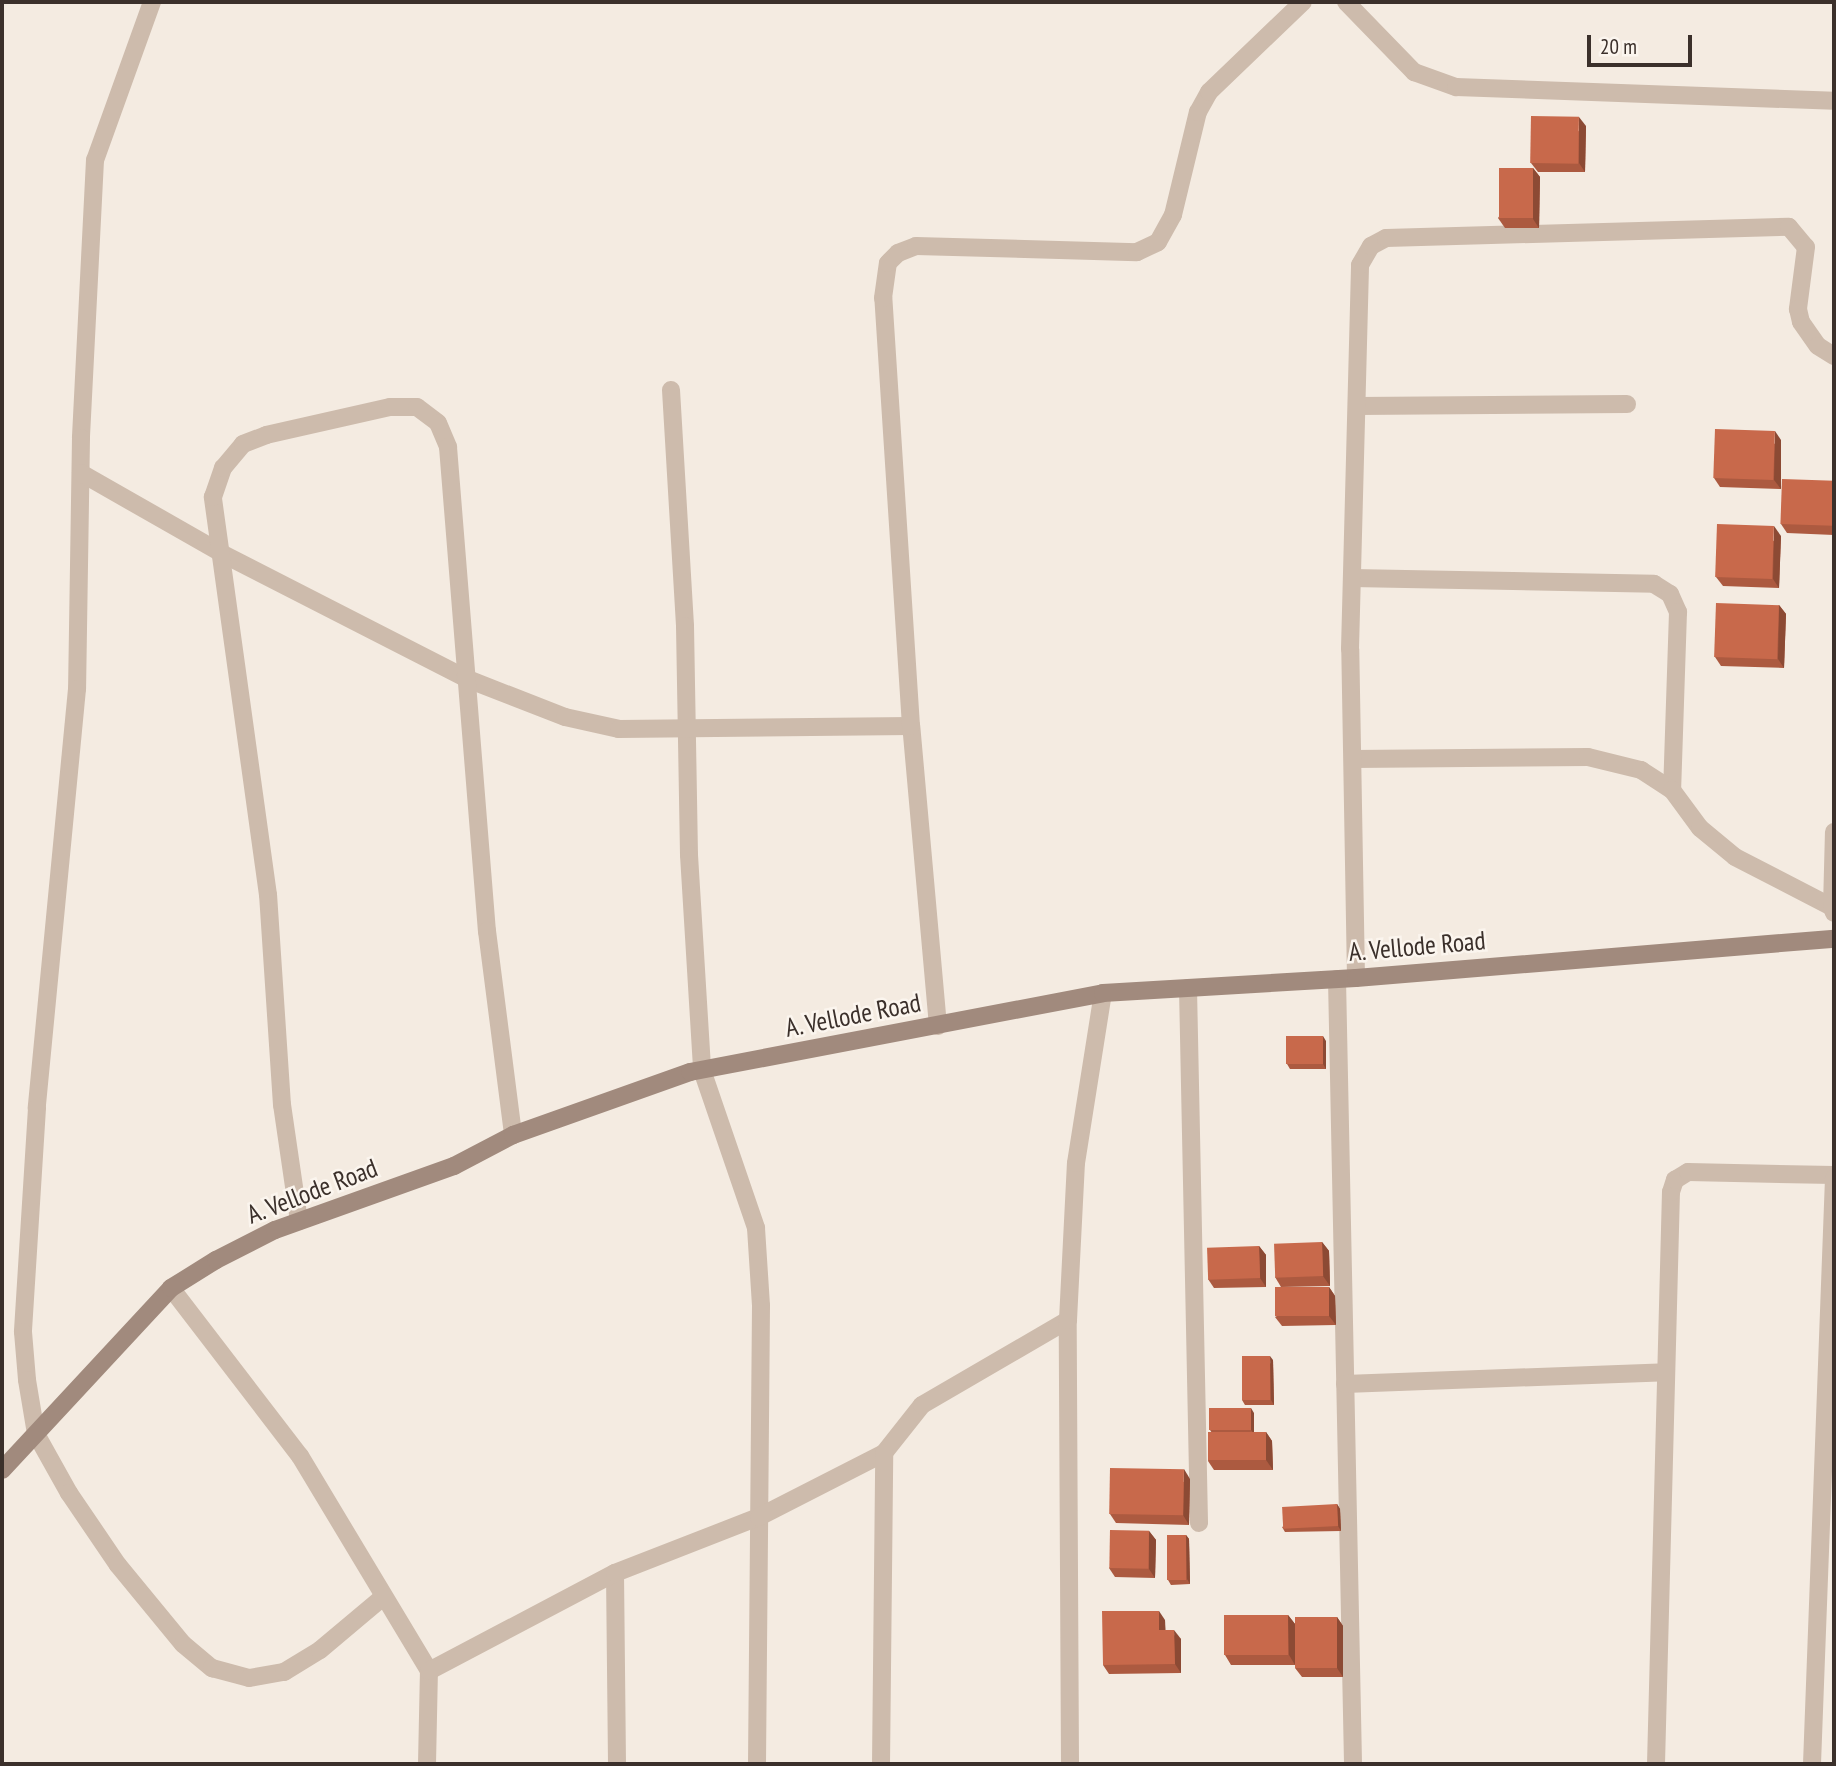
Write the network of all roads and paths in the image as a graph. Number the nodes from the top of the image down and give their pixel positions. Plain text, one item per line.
1 (152, 2) edge
2 (1303, 2) edge
3 (1346, 2) edge
4 (1834, 101) edge
5 (1834, 356) edge
6 (671, 390) dead end
7 (1627, 404) dead end
8 (1357, 406) junction
9 (81, 473) junction
10 (220, 553) junction
11 (1352, 578) junction
12 (465, 678) junction
13 (911, 726) junction
14 (687, 727) junction
15 (1353, 759) junction
16 (1672, 790) junction
17 (1834, 832) edge
18 (1833, 910) edge
19 (1834, 939) edge
20 (1356, 978) junction
21 (1337, 979) junction
22 (1188, 988) junction
23 (1104, 993) junction
24 (938, 1026) junction
25 (702, 1070) junction
26 (513, 1135) junction
27 (1834, 1176) edge
28 (299, 1221) junction
29 (171, 1288) junction
30 (1068, 1320) junction
31 (1666, 1372) junction
32 (1345, 1384) junction
33 (36, 1434) junction
34 (884, 1453) junction
35 (2, 1470) edge
36 (759, 1517) junction
37 (1199, 1523) dead end
38 (615, 1573) junction
39 (382, 1598) junction
40 (429, 1671) junction
41 (427, 1764) edge
42 (617, 1764) edge
43 (757, 1764) edge
44 (881, 1764) edge
45 (1070, 1764) edge
46 (1353, 1764) edge
47 (1656, 1764) edge
48 (1812, 1764) edge

1 - 9 street
2 - 13 street
3 - 4 street
5 - 8 street
6 - 14 street
7 - 8 street
8 - 11 street
9 - 10 street
9 - 33 street
10 - 12 street
10 - 12 street
10 - 28 street
11 - 15 street
11 - 16 street
12 - 14 street
12 - 26 street
13 - 14 street
13 - 24 street
14 - 25 street
15 - 16 street
15 - 20 street
16 - 18 street
17 - 18 street
19 - 20 main road, A. Vellode Road
20 - 21 main road, A. Vellode Road
21 - 22 main road, A. Vellode Road
21 - 32 street
22 - 23 main road, A. Vellode Road
22 - 37 street
23 - 24 main road, A. Vellode Road
23 - 30 street
24 - 25 main road, A. Vellode Road
25 - 26 main road, A. Vellode Road
25 - 36 street
26 - 28 main road, A. Vellode Road
27 - 31 street
27 - 48 street
28 - 29 main road, A. Vellode Road
29 - 33 main road, A. Vellode Road
29 - 39 street
30 - 34 street
30 - 45 street
31 - 32 street
31 - 47 street
32 - 46 street
33 - 35 main road, A. Vellode Road
33 - 39 street
34 - 36 street
34 - 44 street
36 - 38 street
36 - 43 street
38 - 40 street
38 - 42 street
39 - 40 street
40 - 41 street

